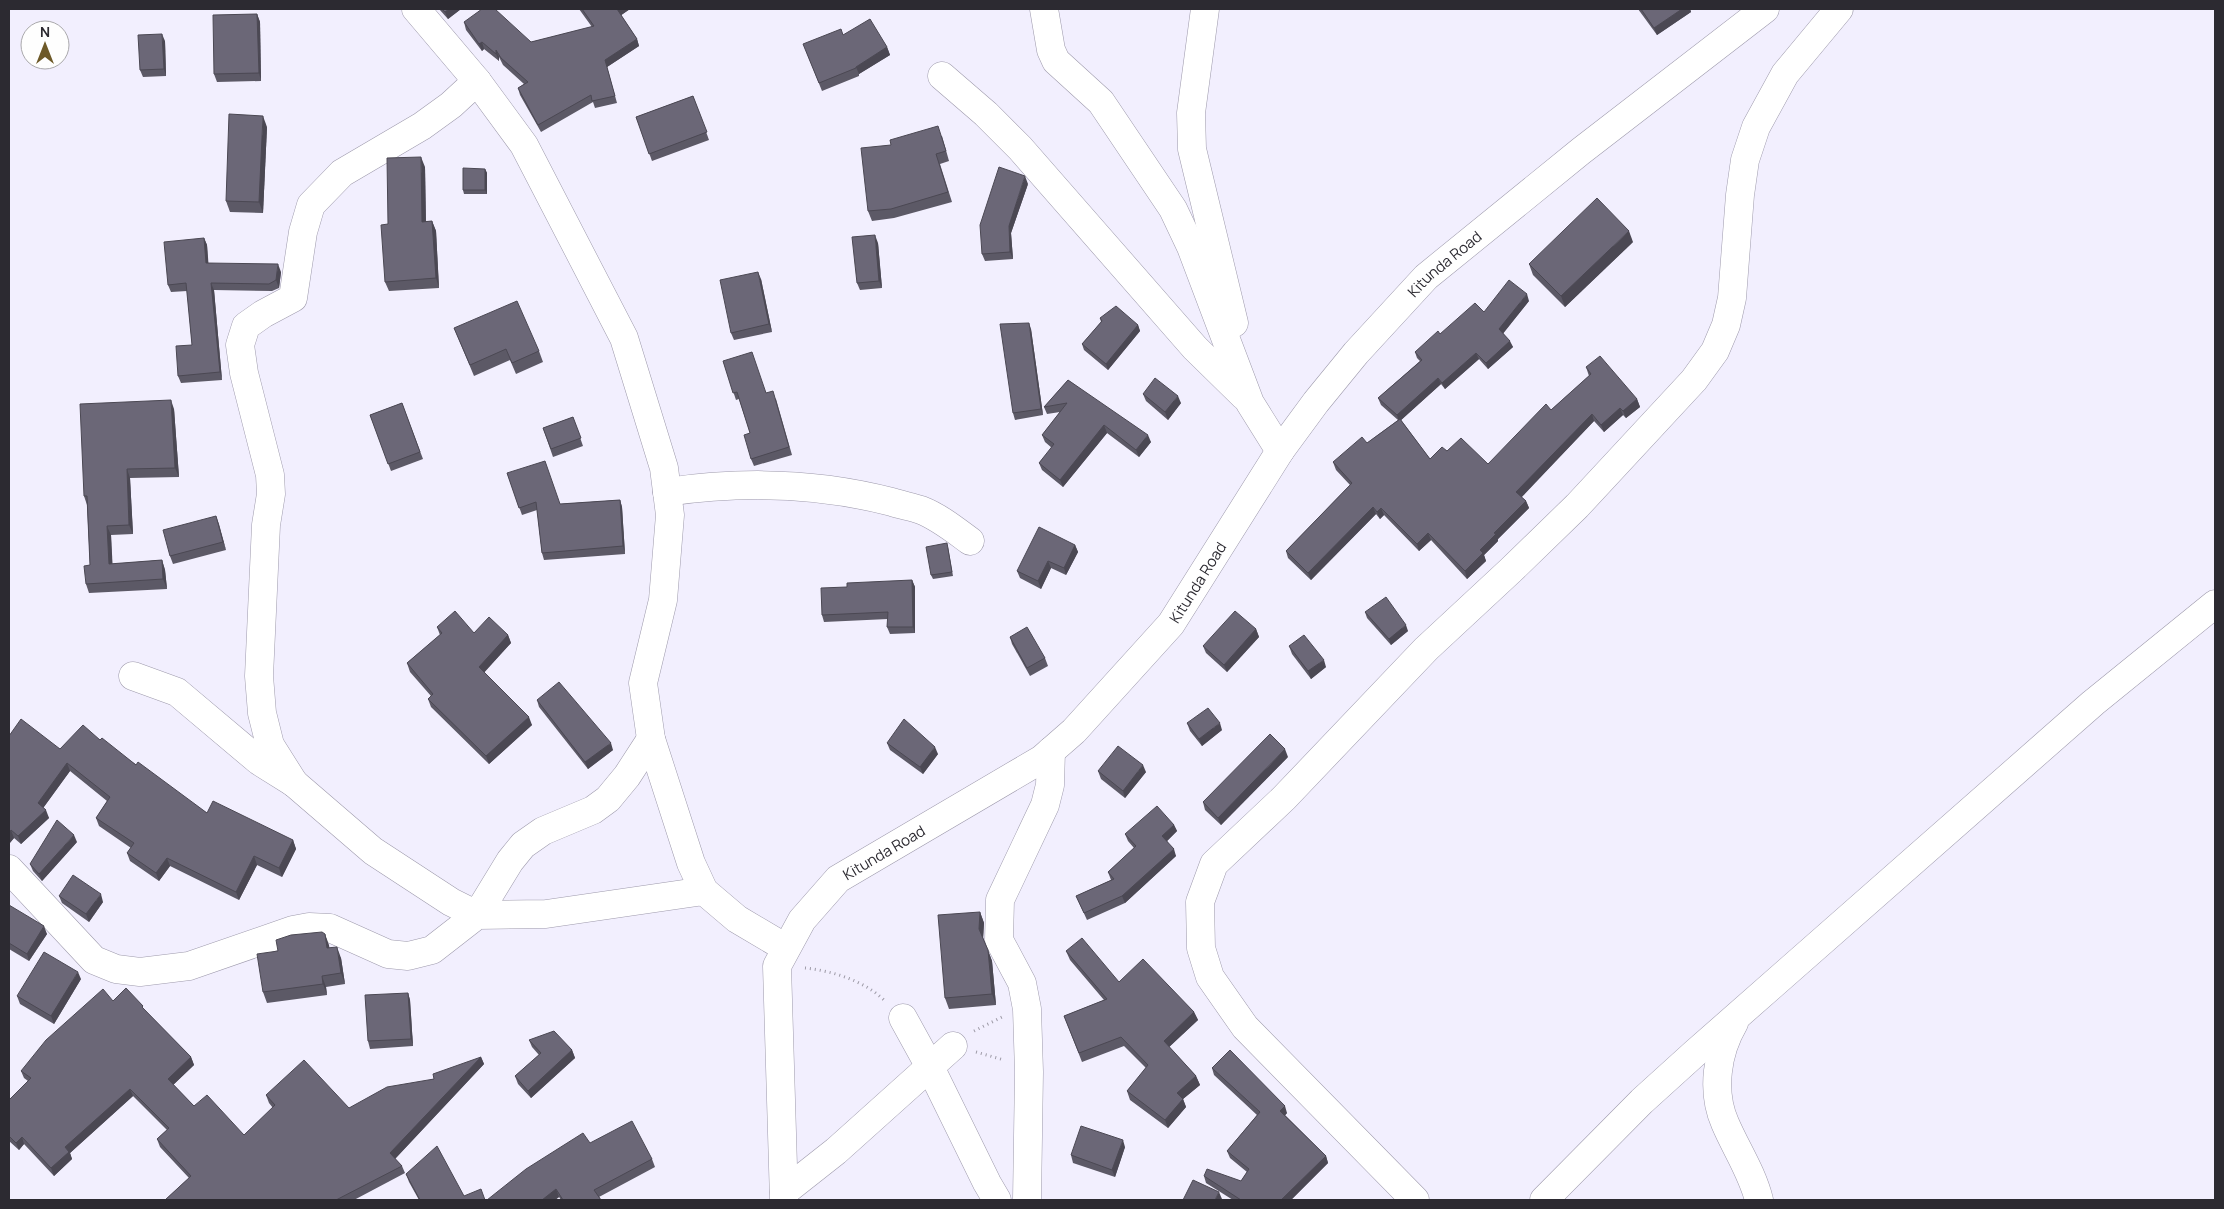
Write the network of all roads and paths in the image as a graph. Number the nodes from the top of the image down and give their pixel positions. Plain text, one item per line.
1 (416, 9) edge
2 (1044, 9) edge
3 (1205, 9) edge
4 (1765, 9) edge
5 (1839, 9) edge
6 (942, 76) dead end
7 (477, 81) junction
8 (1250, 403) junction
9 (1280, 451) junction
10 (667, 492) junction
11 (970, 541) dead end
12 (2215, 604) edge
13 (133, 676) dead end
14 (651, 739) junction
15 (1051, 751) junction
16 (294, 782) junction
17 (9, 869) edge
18 (704, 891) junction
19 (478, 915) junction
20 (786, 948) junction
21 (1026, 1009) junction
22 (1739, 1015) junction
23 (903, 1018) dead end
24 (953, 1046) joint
25 (930, 1067) junction
26 (784, 1196) edge
27 (998, 1200) edge
28 (1026, 1200) edge
29 (1415, 1200) edge
30 (1544, 1200) edge
31 (1759, 1200) edge

1 - 7 street
2 - 8 street
3 - 8 street
4 - 9 street, Kitunda Road
5 - 29 street
6 - 8 street
7 - 10 street
7 - 16 street
8 - 9 street
9 - 15 street, Kitunda Road
10 - 11 street
10 - 14 street
12 - 22 street
13 - 16 street
14 - 18 street
14 - 19 street
15 - 20 street, Kitunda Road
15 - 21 street
16 - 19 street
17 - 19 street
18 - 19 street
18 - 20 street
20 - 26 street, Kitunda Road
21 - 24 path
21 - 28 street
22 - 30 street
22 - 31 street
23 - 25 street
24 - 25 street
25 - 26 street
25 - 27 street

